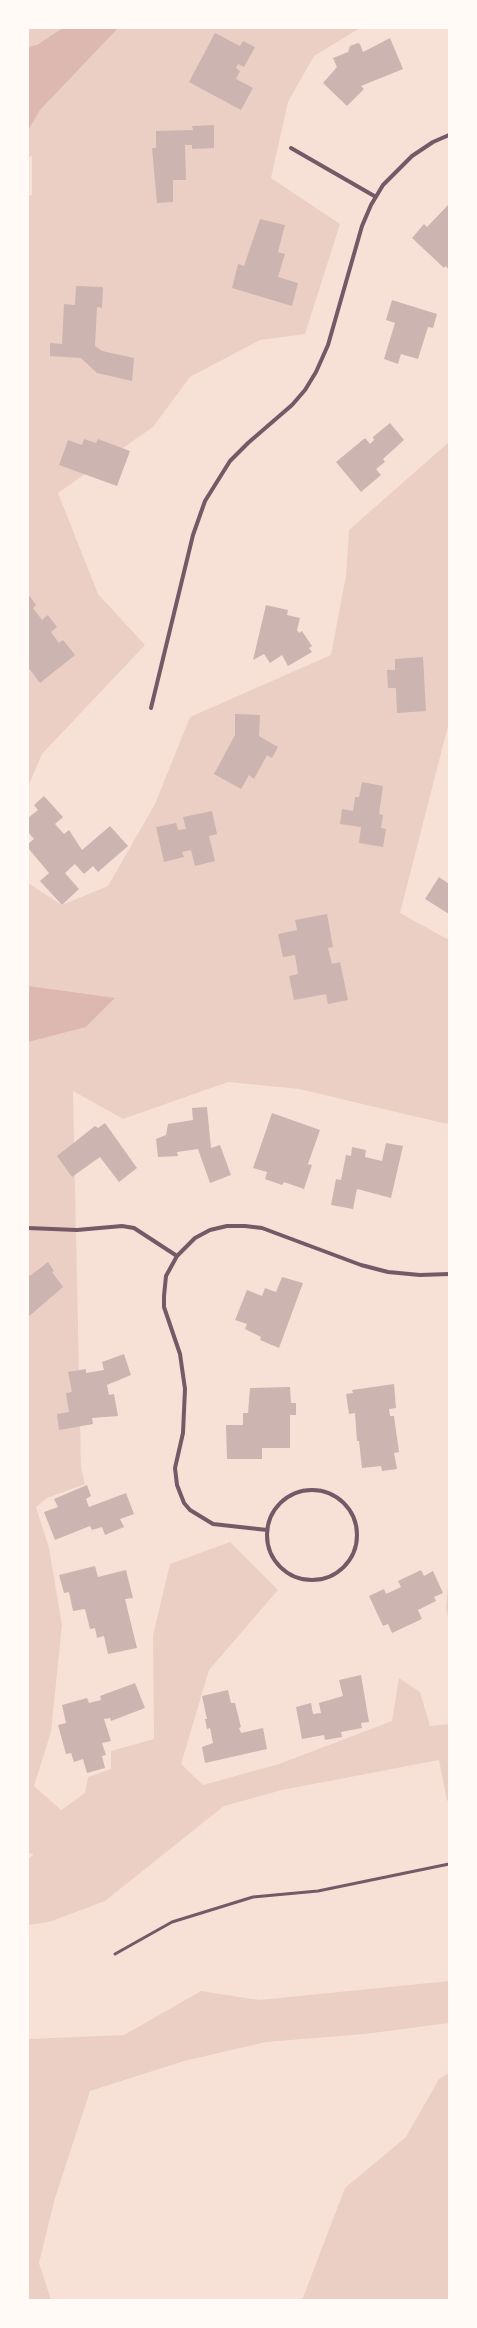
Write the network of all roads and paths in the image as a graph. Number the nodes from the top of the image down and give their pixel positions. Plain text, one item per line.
1 (449, 135) edge
2 (291, 148) dead end
3 (376, 196) junction
4 (151, 708) dead end
5 (28, 1228) edge
6 (177, 1256) junction
7 (449, 1274) edge
8 (268, 1530) junction
9 (449, 1864) edge
10 (115, 1954) dead end

1 - 3 street
2 - 3 street
3 - 4 street
5 - 6 street
6 - 7 street
6 - 8 street
8 - 8 street
9 - 10 lane

